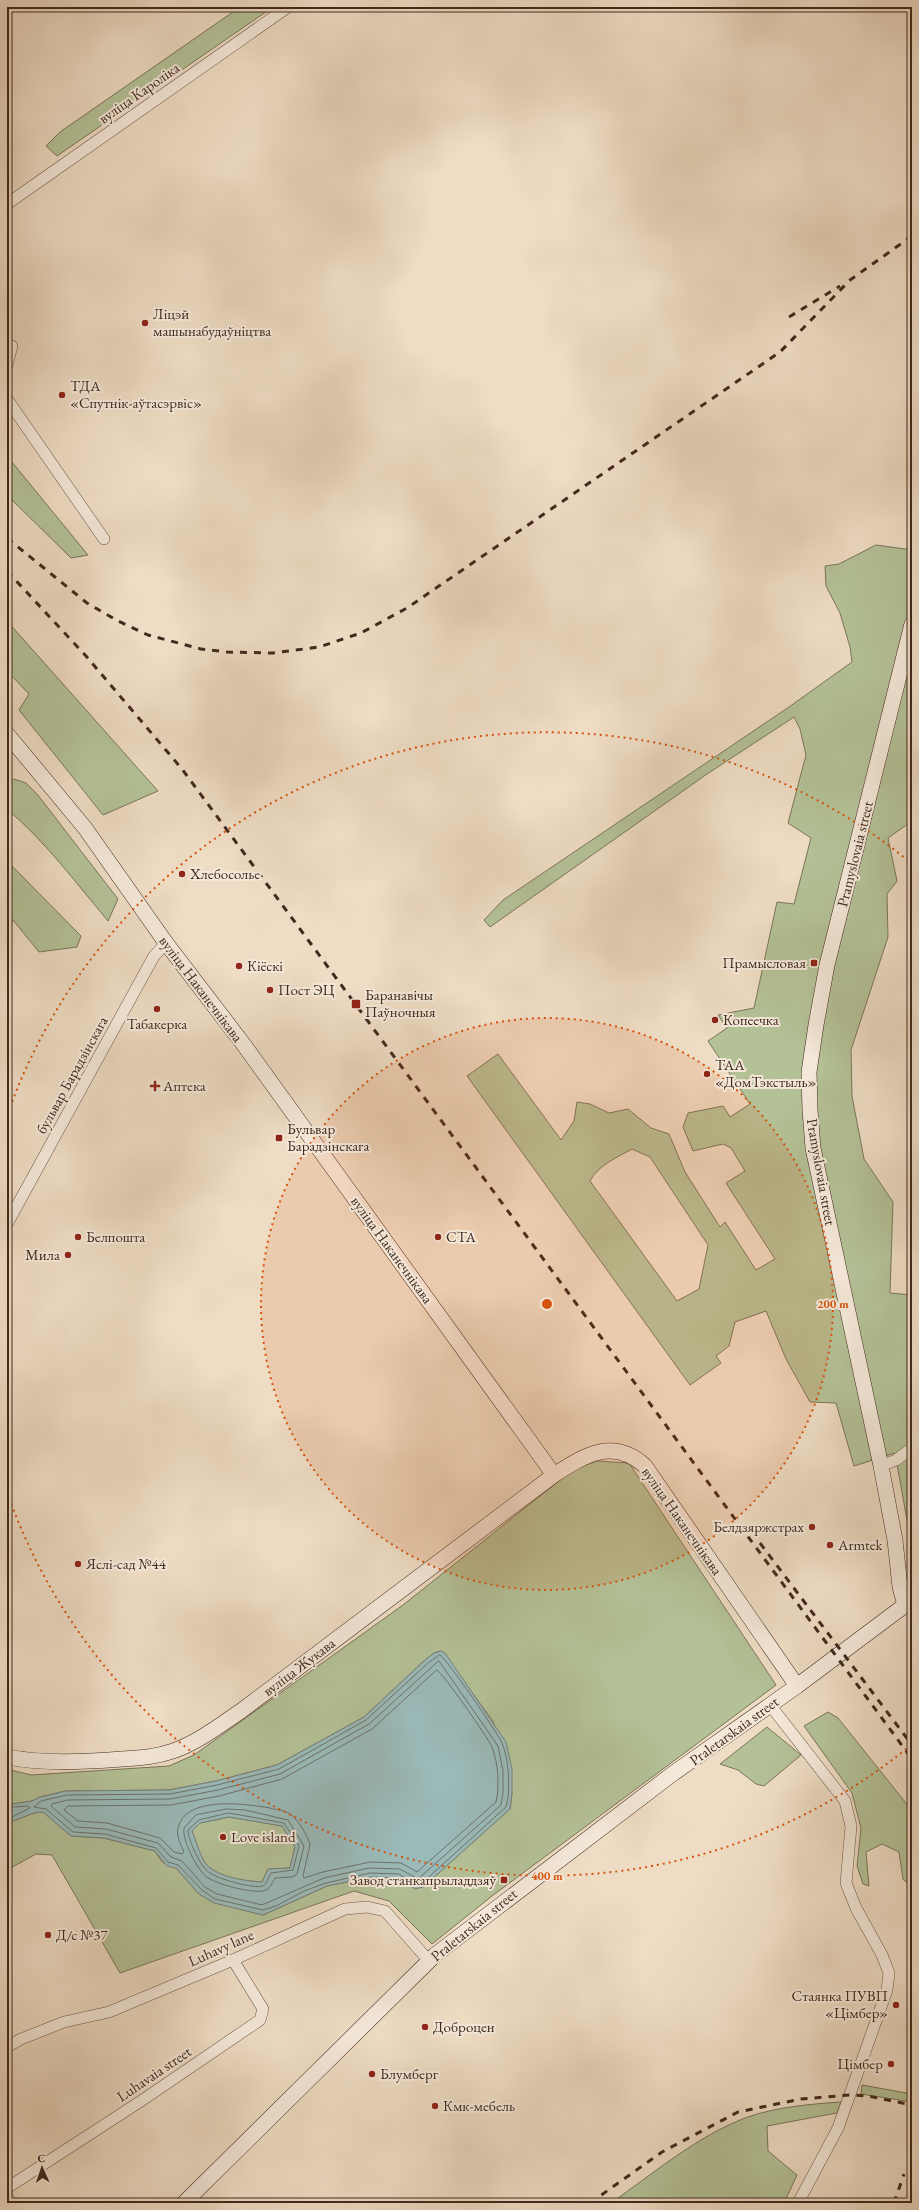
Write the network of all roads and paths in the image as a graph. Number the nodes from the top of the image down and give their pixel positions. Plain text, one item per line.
1 (288, 7) edge
2 (7, 204) edge
3 (12, 346) dead end
4 (7, 365) edge
5 (7, 399) edge
6 (104, 539) dead end
7 (912, 624) edge
8 (7, 734) edge
9 (166, 943) junction
10 (7, 1224) edge
11 (912, 1448) edge
12 (881, 1466) junction
13 (554, 1475) junction
14 (908, 1602) edge
15 (797, 1686) junction
16 (770, 1706) junction
17 (7, 1757) edge
18 (233, 1960) junction
19 (429, 1961) junction
20 (7, 2047) edge
21 (7, 2188) edge
22 (7, 2196) edge
23 (11, 2203) edge
24 (184, 2203) edge
25 (798, 2203) edge

1 - 2 street, вуліца Кароліка
3 - 4 street
5 - 6 street
7 - 12 main road, Pramyslovaia street
8 - 9 main road, вуліца Наканечнікава
9 - 10 street, бульвар Барадзінскага
9 - 13 main road, вуліца Наканечнікава
11 - 12 street
12 - 14 main road, Pramyslovaia street
13 - 15 main road, вуліца Наканечнікава
13 - 17 main road, вуліца Жукава
14 - 15 main road, Praletarskaia street
15 - 16 main road, Praletarskaia street
16 - 19 main road, Praletarskaia street
16 - 25 street
18 - 19 street, Luhavy lane
18 - 20 street, Luhavy lane
18 - 21 street, Luhavaia street
19 - 24 main road, Praletarskaia street
22 - 23 street

